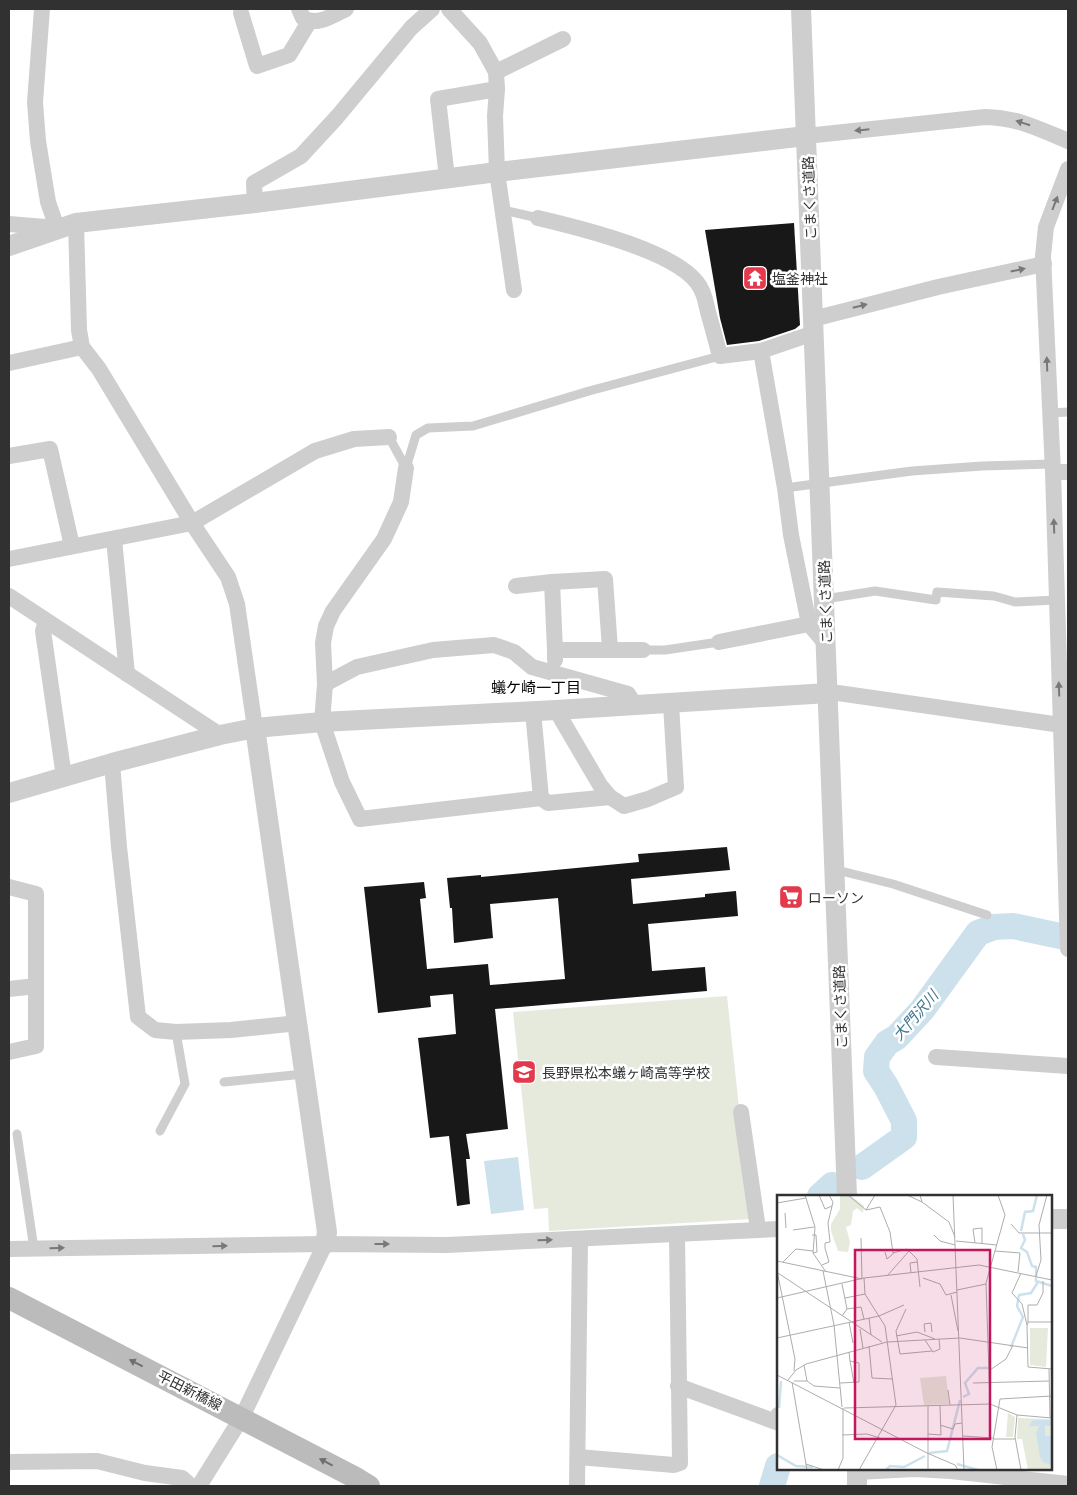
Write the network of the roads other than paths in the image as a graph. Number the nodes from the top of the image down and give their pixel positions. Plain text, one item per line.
1 (42, 9) edge
2 (346, 9) edge
3 (432, 9) edge
4 (449, 9) edge
5 (801, 9) edge
6 (241, 13) dead end
7 (304, 15) edge
8 (563, 39) dead end
9 (496, 72) junction
10 (497, 89) junction
11 (806, 136) junction
12 (1068, 141) edge
13 (1068, 169) edge
14 (497, 172) junction
15 (447, 178) junction
16 (255, 203) junction
17 (503, 210) junction
18 (538, 218) joint
19 (76, 223) junction
20 (9, 224) edge
21 (56, 228) junction
22 (9, 246) edge
23 (1044, 264) junction
24 (514, 290) dead end
25 (813, 326) junction
26 (82, 347) junction
27 (760, 351) junction
28 (720, 356) junction
29 (9, 363) edge
30 (1068, 412) edge
31 (1050, 413) junction
32 (389, 437) joint
33 (9, 456) edge
34 (406, 468) junction
35 (1058, 469) edge
36 (819, 483) junction
37 (786, 488) junction
38 (192, 523) junction
39 (114, 539) junction
40 (72, 546) junction
41 (1062, 548) edge
42 (9, 559) edge
43 (552, 582) junction
44 (516, 586) dead end
45 (9, 596) edge
46 (825, 599) junction
47 (1056, 600) junction
48 (46, 621) junction
49 (809, 624) junction
50 (720, 642) joint
51 (826, 644) junction
52 (610, 649) junction
53 (555, 650) junction
54 (643, 650) joint
55 (554, 673) junction
56 (127, 674) junction
57 (325, 684) junction
58 (828, 693) junction
59 (671, 704) junction
60 (635, 705) junction
61 (556, 710) junction
62 (533, 711) junction
63 (322, 722) junction
64 (1064, 725) edge
65 (255, 728) junction
66 (220, 735) junction
67 (112, 763) junction
68 (64, 777) junction
69 (9, 793) edge
70 (610, 797) junction
71 (540, 798) junction
72 (835, 872) junction
73 (9, 887) edge
74 (987, 915) dead end
75 (1068, 930) edge
76 (1068, 943) edge
77 (1068, 948) edge
78 (36, 986) junction
79 (9, 989) edge
80 (298, 1023) junction
81 (176, 1032) junction
82 (9, 1052) edge
83 (936, 1057) dead end
84 (1068, 1066) edge
85 (304, 1074) junction
86 (224, 1082) dead end
87 (742, 1112) dead end
88 (160, 1131) dead end
89 (18, 1134) dead end
90 (847, 1195) edge
91 (1052, 1219) edge
92 (1068, 1219) edge
93 (758, 1229) junction
94 (777, 1229) edge
95 (677, 1234) junction
96 (580, 1239) junction
97 (325, 1244) junction
98 (9, 1249) edge
99 (34, 1249) junction
100 (9, 1298) edge
101 (678, 1386) junction
102 (242, 1417) junction
103 (777, 1419) edge
104 (578, 1457) junction
105 (9, 1462) edge
106 (907, 1470) edge
107 (933, 1470) edge
108 (857, 1476) edge
109 (1068, 1484) edge
110 (191, 1486) edge
111 (199, 1486) edge
112 (368, 1486) edge
113 (577, 1486) edge

1 - 21 street
2 - 7 street
3 - 16 street
4 - 9 street
5 - 11 street, こまくさ道路
6 - 7 street
8 - 9 street
9 - 10 street
10 - 14 street
10 - 15 street
12 -> 11 street
11 - 14 street
11 - 25 street, こまくさ道路
23 -> 13 street
14 - 15 street
14 - 17 street
15 - 16 street
16 - 19 street
17 - 18 lane
17 - 24 street
18 - 28 street
19 - 21 street
19 - 26 street
20 - 21 street
21 - 22 street
25 -> 23 street
31 -> 23 street
25 - 27 street
25 - 36 street, こまくさ道路
26 - 29 street
26 - 38 street
27 - 28 street
27 - 37 street
28 - 34 lane
30 - 31 lane
31 - 35 street
32 - 34 lane
32 - 38 street
33 - 40 street
34 - 57 street
35 - 36 lane
41 -> 35 street
36 - 37 lane
36 - 46 street, こまくさ道路
37 - 49 street
38 - 39 street
38 - 65 street
39 - 40 street
39 - 56 street
40 - 42 street
41 - 47 street
43 - 44 street
43 - 52 street
43 - 53 street
45 - 48 street
46 - 47 lane
46 - 51 street, こまくさ道路
64 -> 47 street
48 - 56 street
48 - 68 street
49 - 50 street
49 - 51 street
50 - 54 lane
51 - 58 street, こまくさ道路
52 - 53 street
52 - 54 street
53 - 55 street
55 - 57 street
55 - 60 street
56 - 66 street
57 - 63 street
58 - 59 street
58 - 64 street
58 - 72 street, こまくさ道路
59 - 60 street
59 - 70 street
60 - 61 street
61 - 62 street
61 - 70 street
62 - 63 street
62 - 71 street
63 - 65 street
63 - 71 street
64 - 75 street
65 - 66 street
65 - 80 street
66 - 67 street
67 - 68 street
67 - 81 street
68 - 69 street
70 - 71 street
72 - 74 lane
72 - 90 street, こまくさ道路
73 - 78 street
75 - 76 street
76 - 77 street
78 - 79 street
78 - 82 street
80 - 81 street
80 - 85 street
81 - 88 lane
83 - 84 street
85 - 86 lane
85 - 97 street
87 - 93 street
89 - 99 lane
91 - 92 street
93 - 94 street
93 - 95 street
95 - 96 street
95 - 101 street
97 -> 96 street
96 - 104 street
99 -> 97 street
97 - 102 street
98 - 99 street
102 -> 100 main road, 平田新橋線
101 - 103 street
101 - 104 street
102 - 111 street
112 -> 102 main road, 平田新橋線
104 - 113 street
105 - 110 street
106 - 108 street
107 - 109 street

